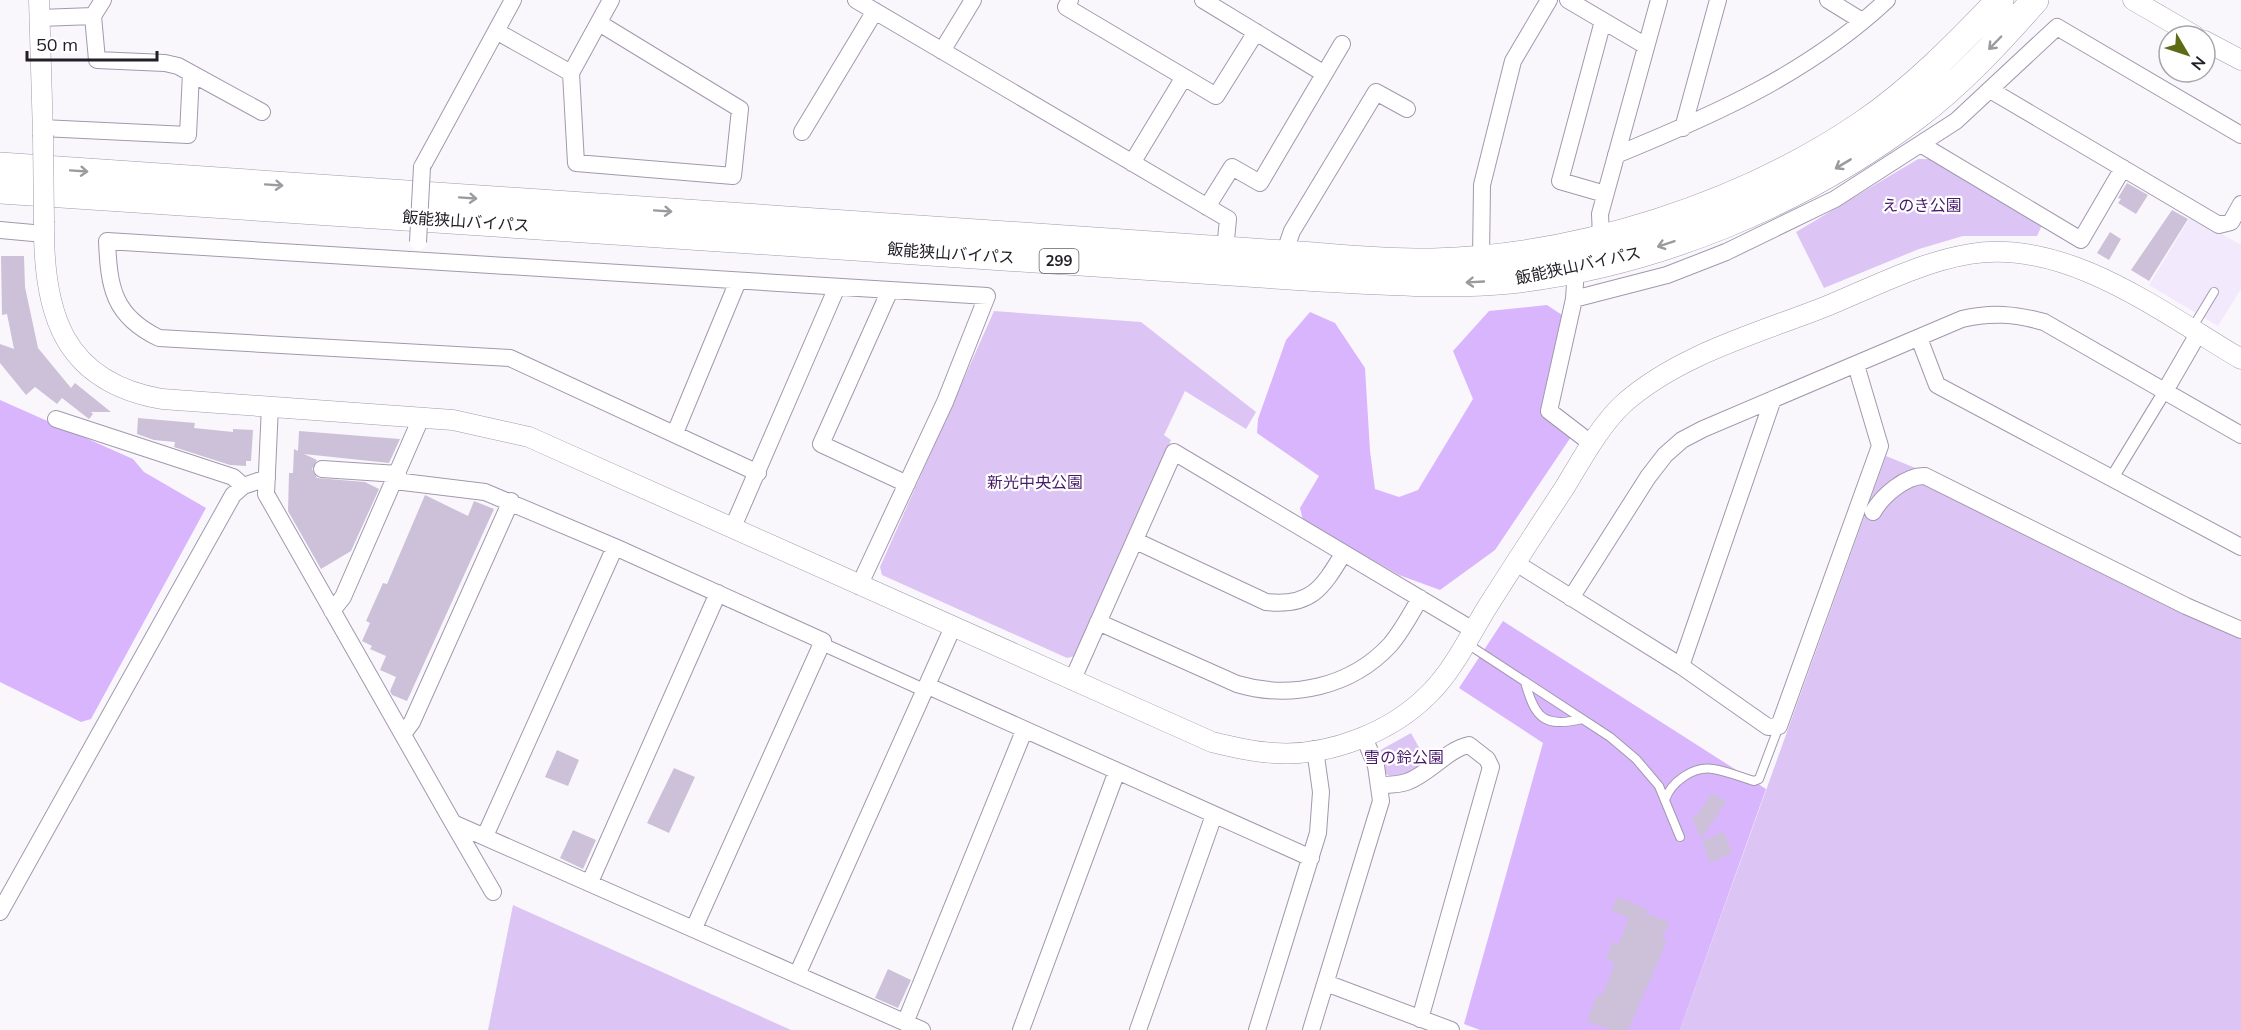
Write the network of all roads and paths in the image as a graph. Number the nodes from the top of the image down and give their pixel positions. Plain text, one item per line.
1 (103, 0) edge
2 (513, 0) edge
3 (611, 0) edge
4 (973, 0) edge
5 (1070, 0) edge
6 (1203, 0) edge
7 (1549, 0) edge
8 (1568, 0) edge
9 (1659, 0) edge
10 (1718, 0) edge
11 (1828, 0) edge
12 (1887, 0) edge
13 (2000, 0) edge
14 (2035, 0) edge
15 (2133, 0) edge
16 (869, 5) edge
17 (39, 9) edge
18 (93, 16) junction
19 (1603, 21) junction
20 (1862, 21) junction
21 (599, 23) junction
22 (2174, 24) edge
23 (496, 31) junction
24 (1256, 32) junction
25 (1342, 44) dead end
26 (1646, 46) junction
27 (2217, 47) edge
28 (942, 51) junction
29 (2241, 60) edge
30 (190, 73) junction
31 (571, 73) junction
32 (1323, 73) junction
33 (1184, 77) junction
34 (1992, 91) junction
35 (1407, 109) dead end
36 (262, 112) dead end
37 (1683, 128) junction
38 (42, 132) junction
39 (802, 132) dead end
40 (2241, 135) edge
41 (1922, 145) junction
42 (1616, 155) junction
43 (1132, 163) junction
44 (0, 166) edge
45 (2123, 168) junction
46 (0, 189) edge
47 (1605, 194) junction
48 (2241, 204) edge
49 (1208, 207) junction
50 (44, 228) junction
51 (0, 230) edge
52 (1601, 237) junction
53 (1226, 250) junction
54 (1284, 254) junction
55 (1481, 259) junction
56 (421, 261) junction
57 (1576, 268) junction
58 (738, 281) junction
59 (837, 287) junction
60 (890, 290) junction
61 (2214, 292) dead end
62 (1574, 299) junction
63 (2194, 332) junction
64 (1919, 338) junction
65 (2241, 359) edge
66 (1856, 365) junction
67 (2165, 391) junction
68 (1773, 399) junction
69 (270, 406) junction
70 (421, 418) junction
71 (56, 419) dead end
72 (675, 433) junction
73 (2241, 435) edge
74 (1592, 444) junction
75 (322, 469) dead end
76 (758, 473) junction
77 (396, 477) junction
78 (267, 478) junction
79 (2112, 478) junction
80 (907, 484) junction
81 (243, 486) junction
82 (511, 501) junction
83 (1872, 512) dead end
84 (733, 527) junction
85 (1136, 541) junction
86 (615, 547) junction
87 (2241, 547) edge
88 (1343, 554) junction
89 (1516, 563) junction
90 (859, 586) junction
91 (718, 593) junction
92 (1420, 598) junction
93 (1571, 598) junction
94 (332, 611) junction
95 (1098, 622) junction
96 (953, 627) junction
97 (2241, 630) edge
98 (1469, 637) junction
99 (822, 644) junction
100 (1681, 666) junction
101 (1072, 681) junction
102 (1525, 682) junction
103 (927, 688) junction
104 (1582, 718) junction
105 (1779, 726) junction
106 (1024, 731) junction
107 (403, 734) junction
108 (1364, 737) junction
109 (1315, 749) junction
110 (1117, 771) junction
111 (1381, 786) junction
112 (1665, 800) junction
113 (1214, 815) junction
114 (453, 823) junction
115 (485, 836) junction
116 (1680, 837) dead end
117 (1311, 858) junction
118 (590, 882) junction
119 (493, 892) dead end
120 (0, 912) edge
121 (694, 928) junction
122 (797, 975) junction
123 (1326, 983) junction
124 (1420, 1019) junction
125 (905, 1023) junction
126 (922, 1030) edge
127 (1021, 1030) edge
128 (1138, 1030) edge
129 (1257, 1030) edge
130 (1311, 1030) edge
131 (1451, 1030) edge

1 - 18 street
2 - 23 street
3 - 21 street
4 - 28 street
5 - 33 street
6 - 24 street
7 - 55 street
8 - 19 street
9 - 26 street
10 - 37 street
11 - 20 street
12 - 20 street
13 - 52 highway, 飯能狭山バイパス / 299
14 -> 57 highway, 飯能狭山バイパス / 299
15 - 22 street
16 - 28 street
16 - 39 street
17 - 18 street
17 - 38 street
18 - 30 street
19 - 26 street
19 - 47 street
20 - 37 street
21 - 31 street
21 - 31 street
23 - 31 street
23 - 56 street, bridge
24 - 32 street
24 - 33 street
25 - 32 street
26 - 42 street
27 - 29 street
28 - 43 street
30 - 36 street
30 - 38 street
32 - 49 street
33 - 43 street
34 - 40 street
34 - 41 street
34 - 45 street
35 - 54 street
37 - 42 street
38 - 50 street, bridge
41 - 45 street
41 - 62 street
42 - 47 street
43 - 49 street
44 -> 53 highway, 飯能狭山バイパス / 299
45 - 48 street
57 -> 46 highway, 飯能狭山バイパス / 299
47 - 52 street
49 - 53 street
50 - 51 street
50 - 69 street
52 - 55 highway, 飯能狭山バイパス / 299
53 - 54 highway, 飯能狭山バイパス / 299
54 - 55 highway, 飯能狭山バイパス / 299
56 - 58 street
56 - 72 street
57 - 62 street
58 - 59 street
58 - 72 street
59 - 60 street
59 - 76 street
60 - 80 street
60 - 80 street
61 - 63 lane
62 - 74 street
63 - 65 street
63 - 67 street
63 - 74 street
64 - 66 street
64 - 67 street
64 - 79 street
66 - 68 street
66 - 105 street
67 - 73 street
67 - 79 street
68 - 93 street
68 - 100 street
69 - 70 street
69 - 78 street
70 - 77 street
70 - 84 street
71 - 81 street
72 - 76 street
74 - 89 street
75 - 77 street
76 - 84 street
77 - 82 street
77 - 94 street
78 - 81 street
78 - 94 street
79 - 87 street
80 - 90 street
81 - 120 street
82 - 86 street
82 - 107 street
83 - 97 street
84 - 90 street
85 - 88 street
85 - 88 street
85 - 95 street
86 - 91 street
86 - 115 street
88 - 92 street
89 - 93 street
89 - 98 street
90 - 96 street
91 - 99 street
91 - 118 street
92 - 95 street
92 - 98 street
93 - 100 street
94 - 107 street
95 - 101 street
96 - 101 street
96 - 103 street
98 - 102 lane
98 - 108 street
99 - 103 street
99 - 121 street
100 - 105 street
101 - 109 street
102 - 104 lane
102 - 104 lane
103 - 106 street
103 - 122 street
104 - 112 lane
105 - 112 lane
106 - 110 street
106 - 125 street
107 - 114 street
108 - 109 street
108 - 111 street
109 - 117 street
110 - 113 street
110 - 127 street
111 - 123 street
111 - 124 street
112 - 116 lane
113 - 117 street
113 - 128 street
114 - 115 street
114 - 119 street
115 - 118 street
117 - 129 street
118 - 121 street
121 - 122 street
122 - 125 street
123 - 124 street
123 - 130 street
124 - 131 street
125 - 126 street

